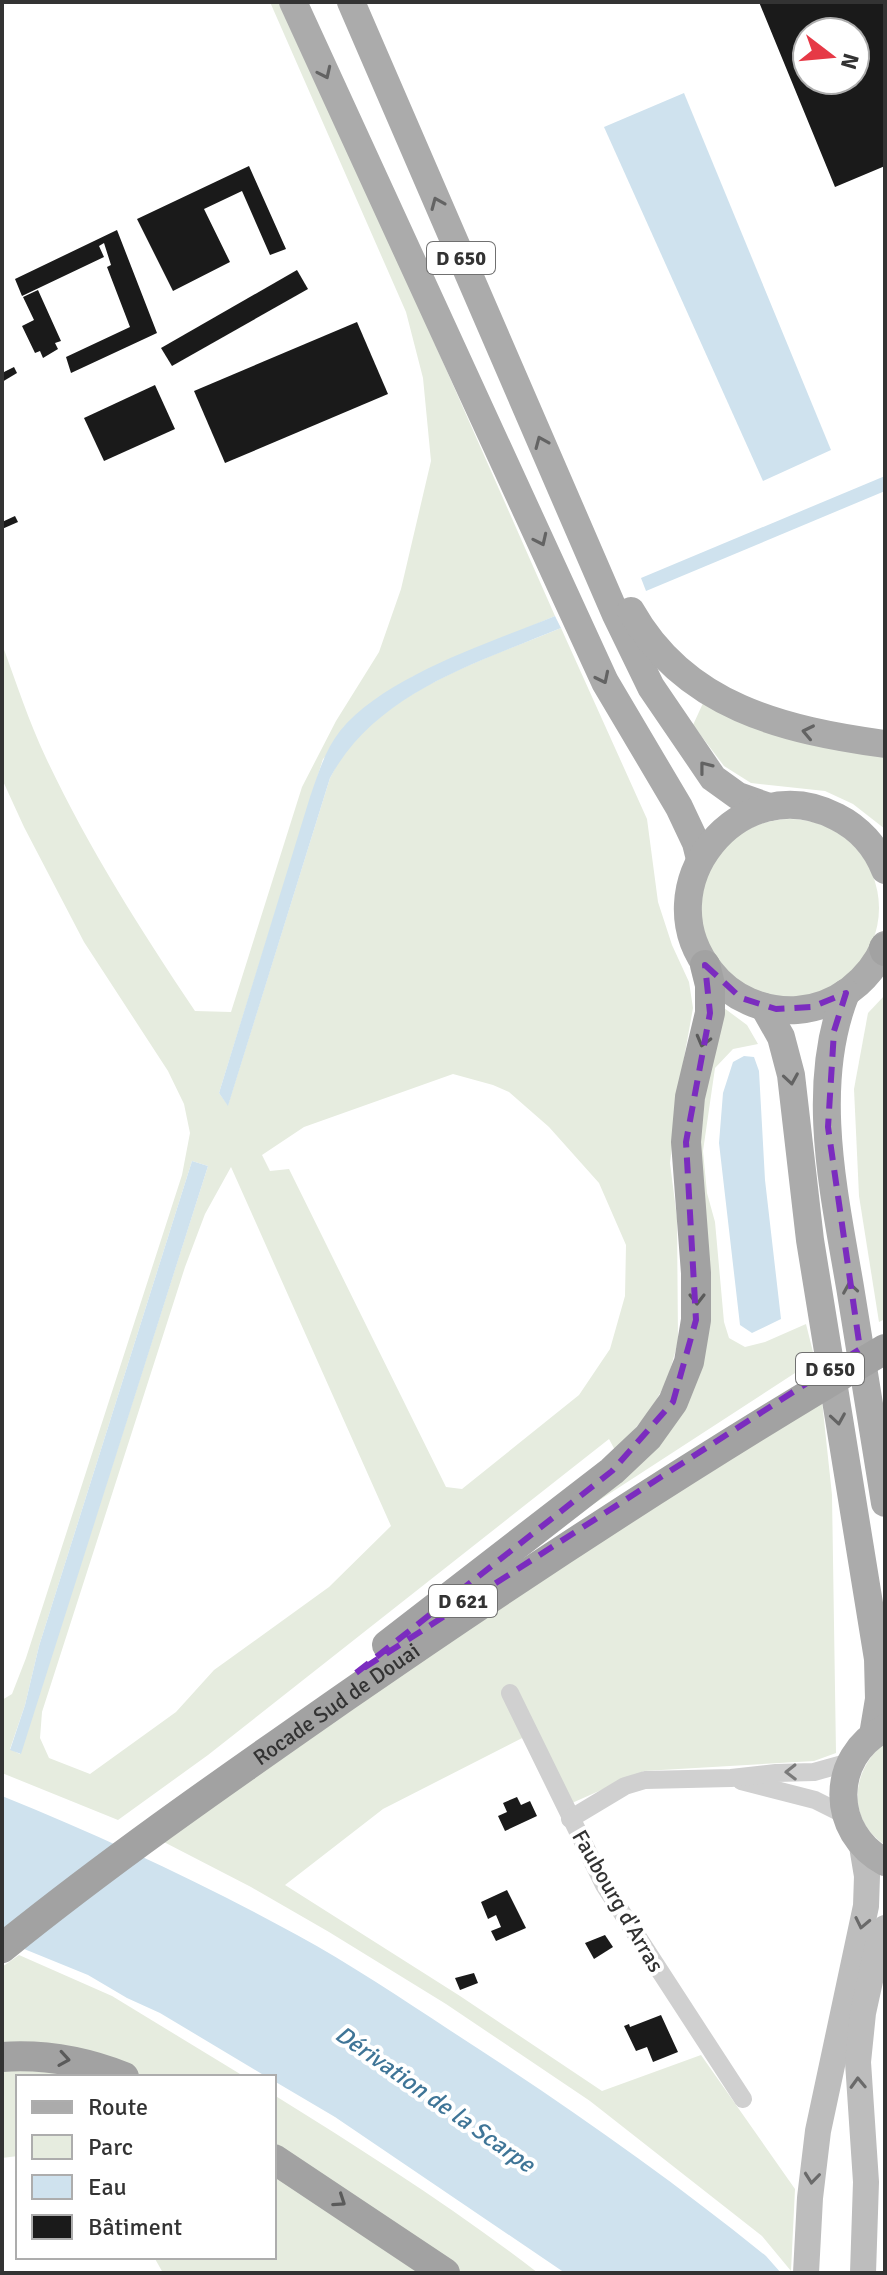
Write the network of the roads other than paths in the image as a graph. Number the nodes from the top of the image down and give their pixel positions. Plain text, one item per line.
1 (293, 2) edge
2 (351, 2) edge
3 (572, 513) junction
4 (885, 744) edge
5 (769, 807) junction
6 (700, 859) junction
7 (885, 870) edge
8 (885, 948) edge
9 (705, 965) junction
10 (846, 993) junction
11 (764, 1007) junction
12 (885, 1333) edge
13 (885, 1349) edge
14 (790, 1398) junction
15 (885, 1503) edge
16 (356, 1673) junction
17 (510, 1693) dead end
18 (879, 1732) edge
19 (850, 1762) junction
20 (731, 1778) junction
21 (845, 1815) junction
22 (570, 1819) junction
23 (151, 1824) junction
24 (874, 1854) edge
25 (2, 1925) edge
26 (885, 1928) edge
27 (2, 1948) edge
28 (2, 2057) edge
29 (118, 2075) edge
30 (743, 2099) dead end
31 (276, 2160) edge
32 (445, 2273) edge
33 (806, 2273) edge
34 (863, 2273) edge

1 -> 6 main road, D 650
3 -> 2 main road, D 650
4 -> 3 main road
5 -> 3 main road, D 650
5 - 6 main road
5 - 7 main road
6 - 9 main road
8 - 10 main road
9 - 11 main road
9 -> 16 highway
10 - 11 main road
15 -> 10 main road, D 650
11 -> 18 main road, D 650
12 - 14 highway, Rocade Sud de Douai / D 621
13 - 14 highway, Rocade Sud de Douai / D 621
14 - 16 highway, Rocade Sud de Douai / D 621
14 - 23 highway, Rocade Sud de Douai / D 621
16 - 23 highway, Rocade Sud de Douai / D 621
17 - 22 street, Faubourg d'Arras
18 - 19 main road
19 -> 20 street
19 - 21 main road
20 - 21 street
20 - 22 street
21 - 24 main road
22 - 30 street, Faubourg d'Arras
23 - 25 highway, Rocade Sud de Douai / D 621
23 - 27 highway, Rocade Sud de Douai / D 621
24 -> 33 main road
34 -> 26 main road
28 -> 29 highway
31 -> 32 highway

